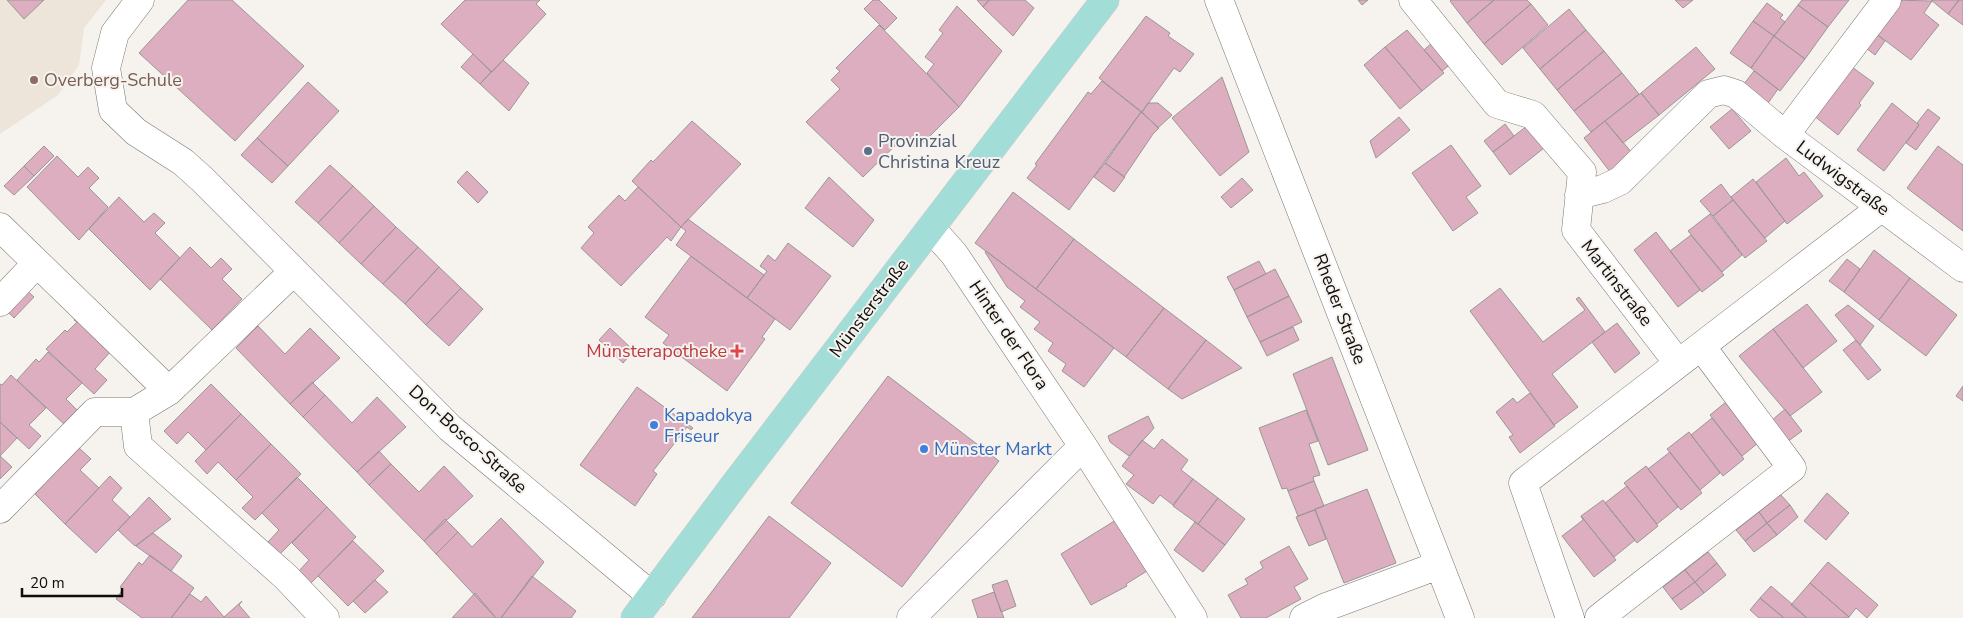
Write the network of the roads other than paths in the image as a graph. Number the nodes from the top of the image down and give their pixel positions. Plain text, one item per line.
1 (140, 0) edge
2 (1105, 0) edge
3 (1220, 0) edge
4 (1413, 0) edge
5 (1886, 0) edge
6 (1786, 136) junction
7 (1579, 195) junction
8 (1882, 207) junction
9 (0, 228) edge
10 (931, 228) junction
11 (37, 263) junction
12 (1963, 268) edge
13 (293, 272) junction
14 (0, 302) edge
15 (1701, 346) junction
16 (1678, 363) junction
17 (169, 391) junction
18 (134, 412) junction
19 (1083, 446) junction
20 (0, 509) edge
21 (1439, 565) junction
22 (652, 596) junction
23 (325, 618) edge
24 (635, 618) edge
25 (911, 618) edge
26 (1193, 618) edge
27 (1304, 618) edge
28 (1460, 618) edge
29 (1570, 618) edge
30 (1599, 618) edge

1 - 13 street, Don-Bosco-Straße
2 - 10 main road, Münsterstraße
3 - 21 street, Rheder Straße
4 - 7 street, Martinstraße
5 - 6 street, Ludwigstraße
6 - 7 street
6 - 8 street, Ludwigstraße
7 - 16 street, Martinstraße
8 - 12 street, Ludwigstraße
8 - 15 street
9 - 11 street
10 - 19 street, Hinter der Flora
10 - 22 main road, Münsterstraße
11 - 14 street
11 - 17 street
13 - 17 street
13 - 22 street, Don-Bosco-Straße
15 - 16 street
15 - 30 street
16 - 29 street
17 - 18 street
18 - 20 street
18 - 23 street
19 - 25 street
19 - 26 street, Hinter der Flora
21 - 27 street
21 - 28 street, Rheder Straße
22 - 24 main road, Münsterstraße

